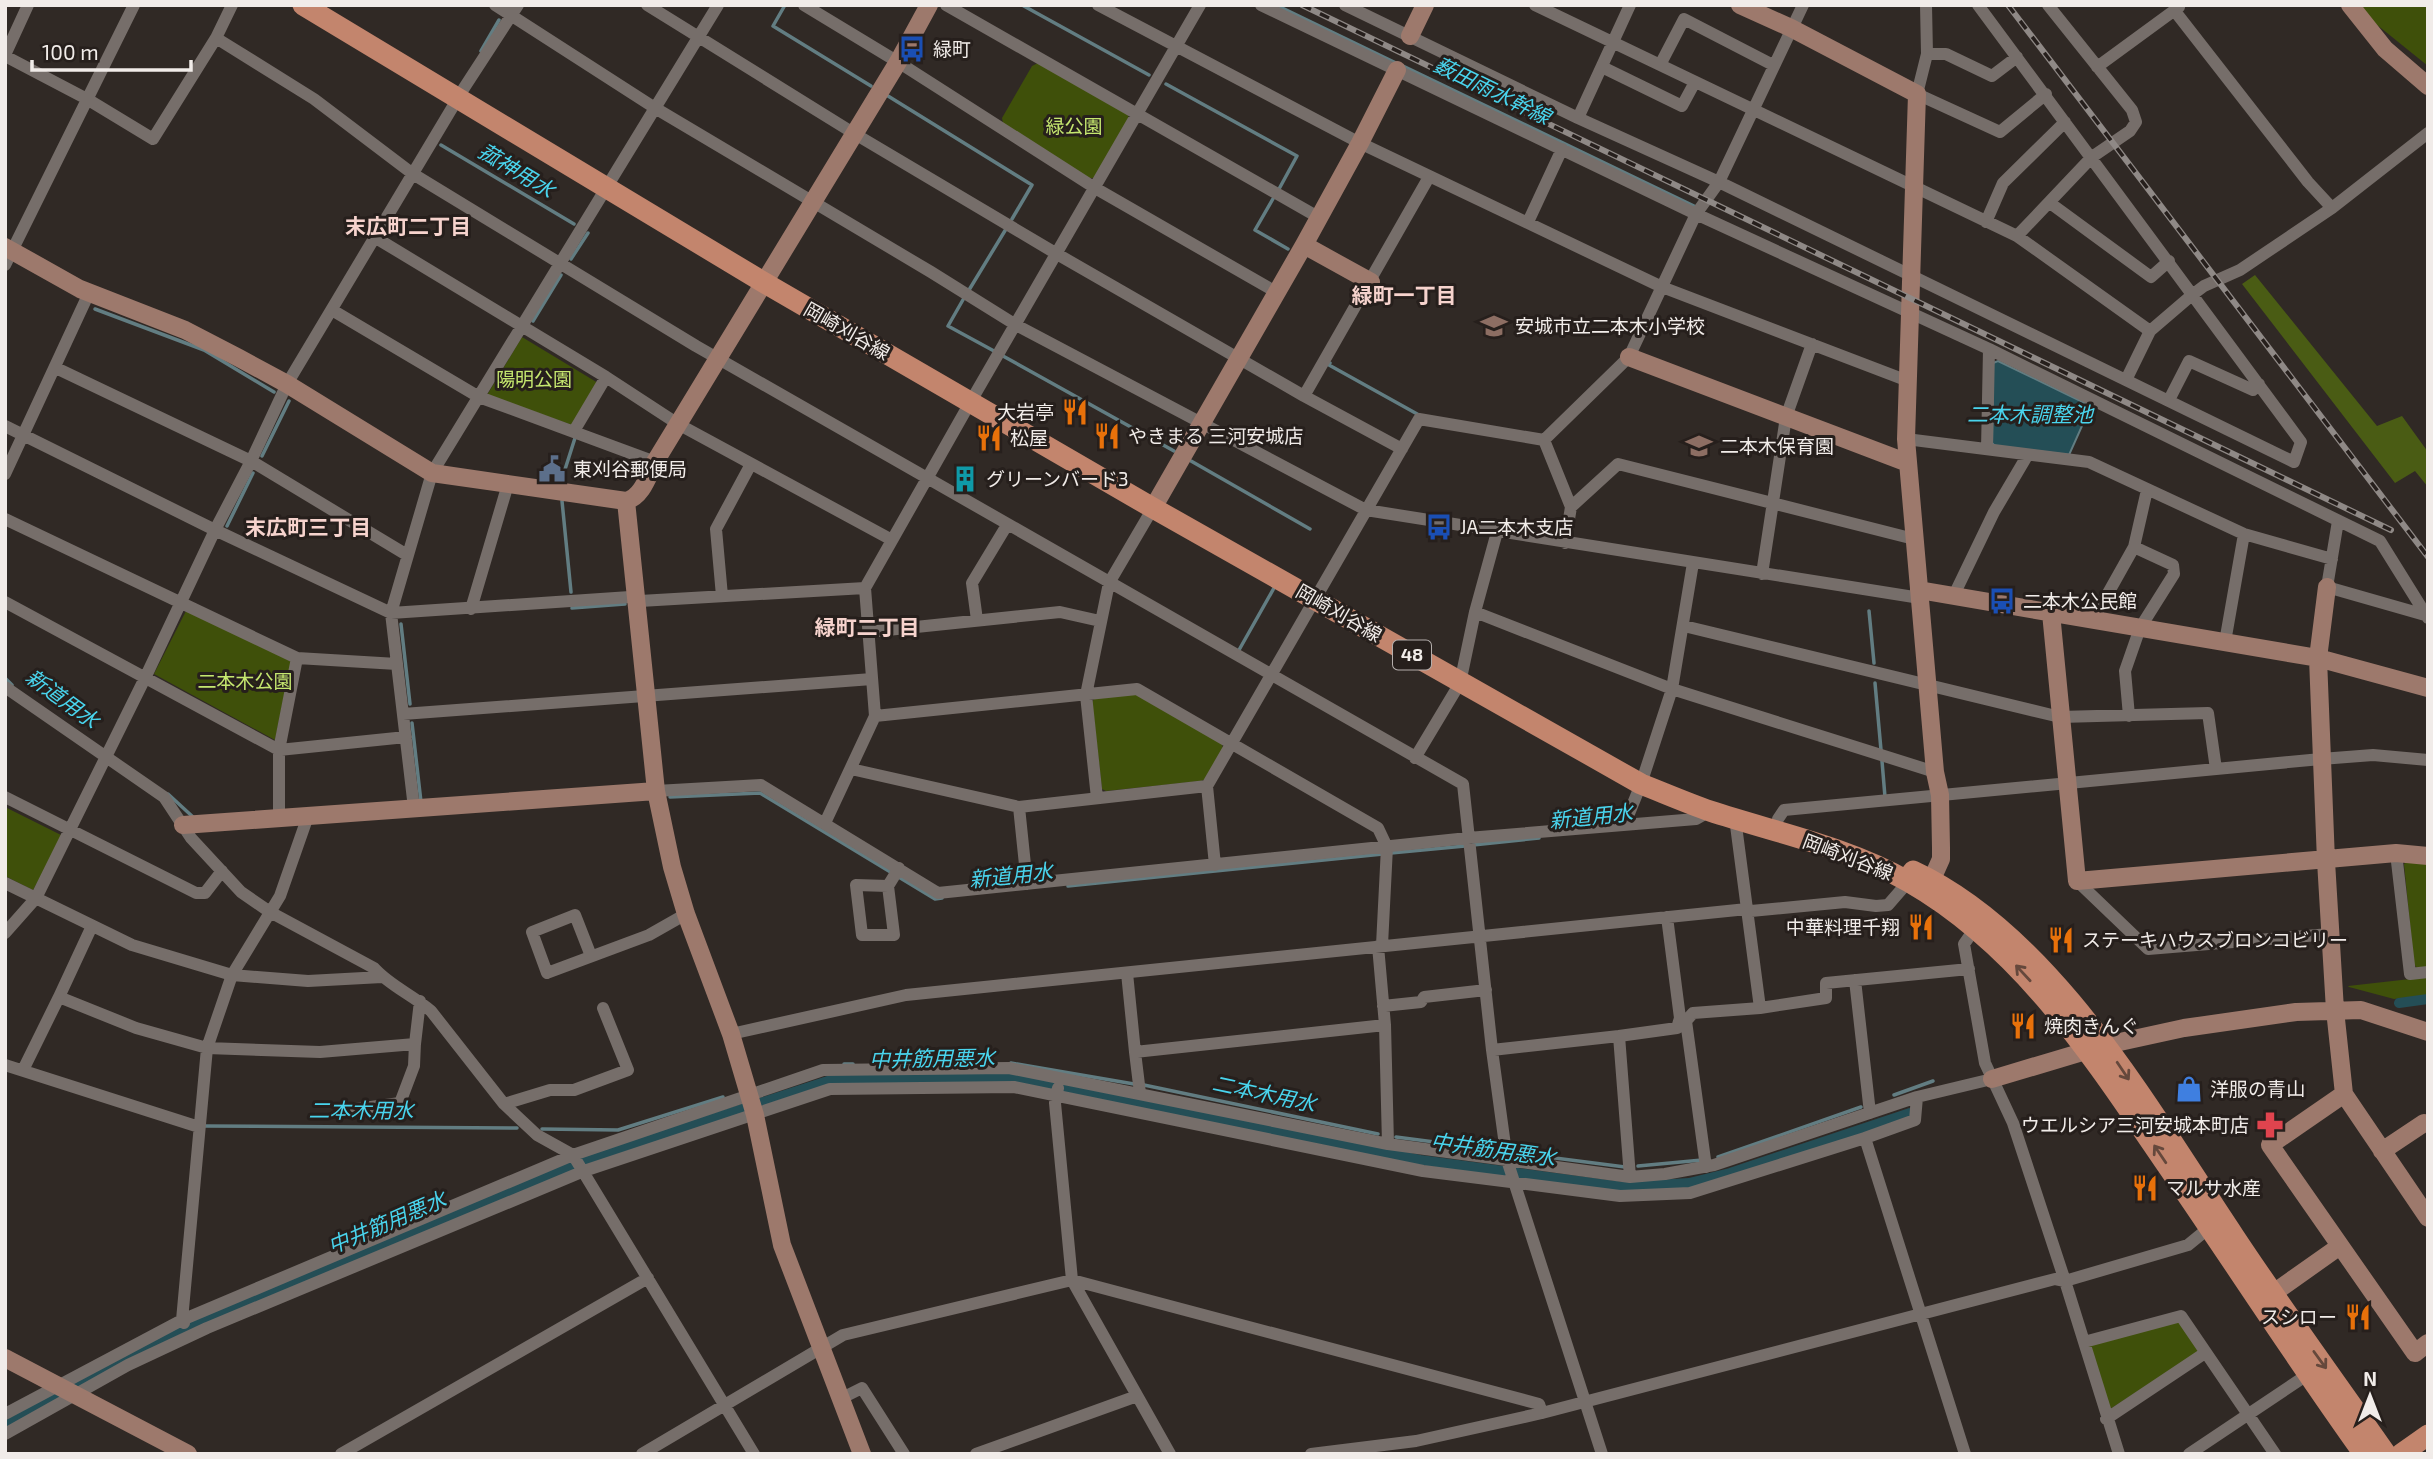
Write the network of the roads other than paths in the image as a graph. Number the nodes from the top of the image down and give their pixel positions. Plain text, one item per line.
1 (28, 5) edge
2 (134, 5) edge
3 (232, 5) edge
4 (303, 5) edge
5 (330, 5) edge
6 (495, 5) edge
7 (647, 5) edge
8 (718, 5) edge
9 (804, 5) edge
10 (929, 5) edge
11 (946, 5) edge
12 (1098, 5) edge
13 (1200, 5) edge
14 (1261, 5) edge
15 (1345, 5) edge
16 (1425, 5) edge
17 (1535, 5) edge
18 (1630, 5) edge
19 (1740, 5) edge
20 (1803, 5) edge
21 (1926, 5) edge
22 (1978, 5) edge
23 (2048, 5) edge
24 (2350, 5) edge
25 (2178, 8) edge
26 (515, 10) edge
27 (1791, 28) junction
28 (1410, 36) junction
29 (698, 37) junction
30 (216, 38) junction
31 (1613, 43) junction
32 (1176, 46) junction
33 (1927, 54) junction
34 (5, 55) edge
35 (2017, 57) junction
36 (898, 62) junction
37 (1660, 65) junction
38 (1773, 65) junction
39 (2097, 66) junction
40 (1602, 67) junction
41 (1397, 69) junction
42 (1695, 82) junction
43 (2428, 86) edge
44 (461, 94) junction
45 (1917, 94) junction
46 (2046, 94) junction
47 (87, 99) junction
48 (655, 108) junction
49 (1753, 110) junction
50 (1137, 115) junction
51 (1578, 118) junction
52 (2065, 122) junction
53 (2428, 133) edge
54 (855, 134) junction
55 (1360, 143) junction
56 (1562, 149) junction
57 (2092, 157) junction
58 (413, 174) junction
59 (1429, 177) junction
60 (611, 181) junction
61 (1718, 182) junction
62 (1914, 187) junction
63 (1095, 188) junction
64 (813, 201) junction
65 (2050, 203) junction
66 (2332, 208) junction
67 (1696, 214) junction
68 (1318, 217) junction
69 (1528, 222) junction
70 (1986, 222) junction
71 (2017, 236) junction
72 (376, 238) junction
73 (1304, 244) junction
74 (7, 254) edge
75 (1057, 254) junction
76 (2169, 261) junction
77 (561, 264) junction
78 (767, 276) junction
79 (1912, 278) junction
80 (1371, 282) junction
81 (1662, 287) junction
82 (1276, 292) junction
83 (89, 293) junction
84 (2192, 295) junction
85 (332, 310) junction
86 (1910, 314) junction
87 (1016, 325) junction
88 (522, 326) junction
89 (2150, 331) junction
90 (1812, 344) junction
91 (1989, 349) junction
92 (1629, 357) junction
93 (1240, 358) junction
94 (718, 359) junction
95 (56, 368) junction
96 (606, 377) junction
97 (2126, 380) junction
98 (1908, 381) junction
99 (287, 384) junction
100 (2259, 384) junction
101 (974, 396) junction
102 (1304, 396) junction
103 (479, 397) junction
104 (2169, 400) junction
105 (1786, 417) junction
106 (1201, 422) junction
107 (678, 424) junction
108 (5, 426) edge
109 (575, 431) junction
110 (24, 436) junction
111 (1906, 439) junction
112 (1544, 440) junction
113 (1402, 449) junction
114 (1987, 449) junction
115 (2027, 456) junction
116 (251, 461) junction
117 (655, 462) junction
118 (1908, 463) junction
119 (751, 464) junction
120 (432, 473) junction
121 (5, 474) edge
122 (926, 479) junction
123 (508, 484) junction
124 (2147, 490) junction
125 (626, 501) junction
126 (1157, 502) junction
127 (1773, 502) junction
128 (1571, 507) junction
129 (1366, 510) junction
130 (5, 519) edge
131 (2338, 521) junction
132 (1007, 525) junction
133 (215, 530) junction
134 (1497, 532) junction
135 (2244, 534) junction
136 (1914, 539) junction
137 (892, 540) junction
138 (1565, 542) junction
139 (2134, 547) junction
140 (407, 555) junction
141 (2332, 559) junction
142 (1693, 563) junction
143 (1762, 575) junction
144 (1109, 583) junction
145 (2327, 587) junction
146 (865, 588) junction
147 (1318, 594) junction
148 (1919, 594) junction
149 (1954, 595) junction
150 (722, 596) junction
151 (635, 599) junction
152 (5, 601) edge
153 (182, 602) junction
154 (471, 608) junction
155 (1475, 612) junction
156 (391, 613) junction
157 (2051, 613) junction
158 (2427, 616) edge
159 (977, 620) junction
160 (2093, 620) junction
161 (1100, 621) junction
162 (1684, 626) junction
163 (2140, 628) junction
164 (868, 632) junction
165 (2225, 642) junction
166 (297, 657) junction
167 (2318, 657) junction
168 (397, 664) junction
169 (146, 676) junction
170 (1272, 676) junction
171 (1461, 677) junction
172 (872, 679) junction
173 (1928, 686) junction
174 (5, 687) edge
175 (2428, 688) edge
176 (1672, 689) junction
177 (1086, 695) junction
178 (645, 696) junction
179 (403, 714) junction
180 (875, 716) junction
181 (2129, 716) junction
182 (2060, 717) junction
183 (406, 737) junction
184 (1233, 743) junction
185 (279, 750) junction
186 (105, 757) junction
187 (1415, 758) junction
188 (2321, 759) junction
189 (2428, 760) edge
190 (851, 769) junction
191 (2216, 769) junction
192 (1935, 772) junction
193 (1643, 778) junction
194 (2066, 783) junction
195 (1207, 786) junction
196 (656, 791) junction
197 (1940, 795) junction
198 (5, 797) edge
199 (1097, 798) junction
200 (414, 807) junction
201 (1019, 807) junction
202 (1710, 811) junction
203 (308, 816) junction
204 (279, 818) junction
205 (1735, 818) junction
206 (1778, 819) junction
207 (825, 823) junction
208 (183, 825) junction
209 (1621, 825) junction
210 (69, 829) junction
211 (1468, 838) junction
212 (1387, 847) junction
213 (2396, 853) junction
214 (2428, 856) edge
215 (2326, 861) junction
216 (1215, 865) junction
217 (222, 871) junction
218 (894, 876) junction
219 (1931, 879) junction
220 (1908, 881) junction
221 (2077, 881) junction
222 (5, 883) edge
223 (1027, 884) junction
224 (36, 898) junction
225 (1747, 909) junction
226 (270, 912) junction
227 (686, 914) junction
228 (1667, 917) junction
229 (92, 926) junction
230 (1976, 928) junction
231 (5, 933) edge
232 (2330, 934) junction
233 (1480, 936) junction
234 (1380, 946) junction
235 (591, 956) junction
236 (1969, 969) junction
237 (2428, 972) edge
238 (1127, 973) junction
239 (232, 975) junction
240 (382, 977) junction
241 (1855, 980) junction
242 (1486, 990) junction
243 (59, 996) junction
244 (420, 1001) junction
245 (1383, 1006) junction
246 (603, 1007) dead end
247 (1760, 1008) junction
248 (2335, 1010) junction
249 (1683, 1020) junction
250 (1385, 1026) junction
251 (2428, 1032) edge
252 (731, 1034) junction
253 (1619, 1036) junction
254 (415, 1043) junction
255 (2096, 1047) junction
256 (206, 1048) junction
257 (1492, 1051) junction
258 (1135, 1052) junction
259 (5, 1065) edge
260 (23, 1070) junction
261 (1061, 1078) junction
262 (1992, 1079) junction
263 (1140, 1093) junction
264 (2344, 1094) junction
265 (1057, 1096) junction
266 (1917, 1097) junction
267 (504, 1104) junction
268 (752, 1106) junction
269 (356, 1108) dead end
270 (1870, 1113) junction
271 (2428, 1124) edge
272 (199, 1127) junction
273 (1865, 1138) junction
274 (1388, 1144) junction
275 (2382, 1151) junction
276 (573, 1155) junction
277 (1507, 1160) junction
278 (1710, 1166) junction
279 (584, 1171) junction
280 (1630, 1177) junction
281 (1513, 1183) junction
282 (1719, 1185) junction
283 (2428, 1218) edge
284 (2210, 1227) junction
285 (2340, 1246) junction
286 (648, 1278) junction
287 (1072, 1280) junction
288 (2065, 1281) junction
289 (2272, 1294) junction
290 (1921, 1314) junction
291 (182, 1320) junction
292 (190, 1336) junction
293 (2084, 1342) junction
294 (2428, 1343) edge
295 (822, 1346) junction
296 (2206, 1353) junction
297 (5, 1358) edge
298 (2307, 1375) junction
299 (66, 1391) junction
300 (1137, 1396) junction
301 (842, 1398) junction
302 (1586, 1402) junction
303 (724, 1404) junction
304 (1542, 1413) junction
305 (5, 1414) edge
306 (2249, 1415) junction
307 (2106, 1419) junction
308 (5, 1434) edge
309 (2428, 1435) edge
310 (188, 1454) edge
311 (341, 1454) edge
312 (642, 1454) edge
313 (754, 1454) edge
314 (862, 1454) edge
315 (904, 1454) edge
316 (976, 1454) edge
317 (1171, 1454) edge
318 (1311, 1454) edge
319 (1602, 1454) edge
320 (1965, 1454) edge
321 (2119, 1454) edge
322 (2189, 1454) edge
323 (2275, 1454) edge
324 (2364, 1454) edge
325 (2386, 1454) edge
326 (2402, 1454) edge

1 - 34 street
2 - 47 street
3 - 30 street
4 - 44 main road, 岡崎刈谷線 / 48
5 - 44 main road, 岡崎刈谷線 / 48
6 - 26 street
7 - 29 street
8 - 29 street
9 - 36 street
10 - 36 street
11 - 50 street
12 - 32 street
13 - 32 street
14 - 41 street
15 - 28 street
16 - 28 street
17 - 31 street
18 - 31 street
19 - 27 street
20 - 27 street
21 - 33 street
22 - 35 street
23 - 39 street
24 - 43 street
25 - 39 street
25 - 66 street
26 - 44 street
26 - 48 street
27 - 38 street
27 - 45 street
28 - 51 street
29 - 48 street
29 - 54 street
30 - 47 street
30 - 58 street
31 - 37 street
31 - 40 street
32 - 50 street
32 - 55 street
33 - 35 street
33 - 45 street
34 - 47 street
35 - 46 street
36 - 54 street
36 - 63 street
37 - 38 street
37 - 42 street
38 - 49 street
39 - 57 street
40 - 42 street
40 - 51 street
41 - 55 street
41 - 56 street
42 - 49 street
44 - 58 street
44 - 60 main road, 岡崎刈谷線 / 48
45 - 46 street
45 - 62 street
46 - 52 street
47 - 74 street
48 - 60 street
48 - 64 street
49 - 61 street
49 - 62 street
50 - 63 street
50 - 68 street
51 - 61 street
52 - 57 street
52 - 70 street
53 - 66 street
54 - 64 street
54 - 75 street
55 - 59 street
55 - 68 street
56 - 67 street
56 - 69 street
57 - 65 street
57 - 76 street
58 - 72 street
58 - 77 street
59 - 69 street
59 - 80 street
60 - 77 street
60 - 78 main road, 岡崎刈谷線 / 48
61 - 67 street
61 - 79 street
62 - 70 street
62 - 79 street
63 - 75 street
63 - 82 street
64 - 78 street
64 - 87 street
65 - 71 street
65 - 76 street
66 - 84 street
67 - 81 street
67 - 86 street
68 - 73 street
69 - 81 street
70 - 71 street
71 - 89 street
72 - 85 street
72 - 88 street
73 - 80 street
73 - 82 street
74 - 83 street
75 - 87 street
75 - 93 street
76 - 84 street
77 - 88 street
77 - 94 street
78 - 94 street
78 - 101 main road, 岡崎刈谷線 / 48
79 - 86 street
79 - 97 street
80 - 102 street
81 - 90 street
81 - 92 street
82 - 93 street
83 - 95 street
83 - 99 street
84 - 89 street
84 - 100 street
85 - 99 street
85 - 103 street
86 - 91 street
86 - 98 street
87 - 101 street
87 - 106 street
88 - 96 street
88 - 103 street
89 - 97 street
90 - 98 street
90 - 105 street
91 - 114 street
91 - 131 street
92 - 105 street
92 - 112 street
93 - 102 street
93 - 106 street
94 - 107 street
94 - 122 street
95 - 110 street
95 - 116 street
96 - 107 street
96 - 109 street
97 - 104 street
98 - 111 street
99 - 116 street
99 - 120 street
100 - 104 street
100 - 104 street
101 - 122 street
101 - 126 main road, 岡崎刈谷線 / 48
102 - 113 street
103 - 109 street
103 - 120 street
105 - 118 street
105 - 127 street
106 - 126 street
106 - 129 street
107 - 117 street
107 - 119 street
108 - 110 street
109 - 117 street
110 - 121 street
110 - 133 street
111 - 114 street
111 - 118 street
112 - 113 street
112 - 128 street
113 - 129 street
114 - 115 street
115 - 124 street
115 - 149 street
116 - 133 street
116 - 140 street
117 - 125 street
118 - 136 street
119 - 137 street
119 - 150 street
120 - 123 street
120 - 140 street
122 - 132 street
122 - 137 street
123 - 125 street
123 - 154 street
124 - 135 street
124 - 139 street
125 - 151 street
126 - 144 street
126 - 147 main road, 岡崎刈谷線 / 48
127 - 128 street
127 - 136 street
127 - 143 street
128 - 138 street
129 - 134 street
129 - 147 street
130 - 153 street
131 - 141 street
131 - 158 street
132 - 144 street
132 - 159 street
133 - 153 street
133 - 156 street
134 - 138 street
134 - 155 street
135 - 141 street
135 - 165 street
136 - 148 street
137 - 146 street
138 - 142 street
139 - 160 street
139 - 163 street
140 - 156 street
141 - 145 street
142 - 143 street
142 - 162 street
143 - 148 street
144 - 161 street
144 - 170 street
145 - 158 street
145 - 167 street
146 - 150 street
146 - 164 street
147 - 170 street
147 - 171 main road, 岡崎刈谷線 / 48
148 - 149 street
148 - 173 street
149 - 157 street
150 - 151 street
151 - 154 street
151 - 178 street
152 - 169 street
153 - 166 street
153 - 169 street
154 - 156 street
155 - 171 street
155 - 176 street
156 - 168 street
157 - 160 street
157 - 182 street
159 - 161 street
159 - 164 street
160 - 163 street
161 - 177 street
162 - 173 street
162 - 176 street
163 - 165 street
163 - 181 street
164 - 172 street
165 - 167 street
166 - 168 street
166 - 185 street
167 - 175 street
167 - 188 street
168 - 179 street
169 - 185 street
169 - 186 street
170 - 184 street
170 - 187 street
171 - 187 street
171 - 193 main road, 岡崎刈谷線 / 48
172 - 178 street
172 - 180 street
173 - 182 street
173 - 192 street
174 - 186 street
176 - 192 street
176 - 193 street
177 - 180 street
177 - 184 street
177 - 199 street
178 - 179 street
178 - 196 street
179 - 183 street
180 - 190 street
181 - 182 street
181 - 191 street
182 - 194 street
183 - 185 street
183 - 200 street
184 - 195 street
184 - 212 street
185 - 204 street
186 - 208 street
186 - 210 street
187 - 211 street
188 - 189 street
188 - 191 street
188 - 215 street
190 - 201 street
190 - 207 street
191 - 194 street
192 - 197 street
193 - 202 main road, 岡崎刈谷線 / 48
193 - 206 main road, 岡崎刈谷線 / 48
193 - 209 street
194 - 197 street
194 - 221 street
195 - 199 street
195 - 216 street
196 - 200 street
196 - 207 street
196 - 227 street
197 - 206 street
197 - 219 street
198 - 210 street
199 - 201 street
200 - 203 street
201 - 223 street
202 - 205 main road, 岡崎刈谷線 / 48
202 - 209 street
203 - 204 street
203 - 226 street
204 - 208 street
205 - 220 main road, 岡崎刈谷線 / 48
205 - 225 street
206 - 219 main road, 岡崎刈谷線 / 48
207 - 218 street
208 - 217 street
209 - 211 street
210 - 217 street
210 - 224 street
211 - 212 street
211 - 233 street
212 - 216 street
212 - 234 street
213 - 214 street
213 - 215 street
213 - 237 street
215 - 221 street
215 - 232 street
216 - 223 street
217 - 226 street
218 - 218 street
218 - 223 street
219 - 255 main road, 岡崎刈谷線 / 48
220 - 225 street
220 - 230 main road, 岡崎刈谷線 / 48
221 - 232 street
222 - 224 street
224 - 229 street
224 - 231 street
225 - 228 street
225 - 247 street
226 - 239 street
226 - 240 street
227 - 235 street
227 - 252 street
228 - 233 street
228 - 249 street
229 - 239 street
229 - 243 street
230 - 236 street
255 -> 230 main road, 岡崎刈谷線 / 48
232 - 248 street
233 - 234 street
233 - 242 street
234 - 238 street
234 - 245 street
235 - 235 street
236 - 241 street
236 - 262 street
238 - 252 street
238 - 258 street
239 - 240 street
239 - 256 street
240 - 244 street
241 - 247 street
241 - 270 street
242 - 245 street
242 - 257 street
243 - 256 street
243 - 260 street
244 - 254 street
244 - 267 street
245 - 250 street
246 - 267 street
247 - 249 street
248 - 251 street
248 - 255 street
248 - 264 street
249 - 253 street
249 - 278 street
250 - 258 street
250 - 274 street
252 - 268 street
253 - 257 street
253 - 280 street
254 - 256 street
254 - 269 street
255 - 262 street
284 -> 255 main road, 岡崎刈谷線 / 48
255 -> 289 main road, 岡崎刈谷線 / 48
256 - 272 street
257 - 277 street
258 - 263 street
259 - 260 street
260 - 272 street
261 - 263 street
261 - 265 street
261 - 268 street
262 - 266 street
262 - 288 street
263 - 274 street
264 - 275 street
264 - 285 street
265 - 268 street
265 - 281 street
265 - 287 street
266 - 270 street
266 - 273 street
267 - 276 street
268 - 276 street
268 - 279 street
268 - 295 street
270 - 278 street
271 - 275 street
272 - 291 street
273 - 282 street
273 - 290 street
274 - 277 street
275 - 283 street
276 - 279 street
276 - 291 street
277 - 280 street
277 - 281 street
278 - 280 street
278 - 282 street
279 - 286 street
279 - 292 street
281 - 282 street
281 - 302 street
284 - 288 street
284 - 298 main road, 岡崎刈谷線 / 48
285 - 289 street
285 - 294 street
286 - 303 street
286 - 311 street
287 - 295 street
287 - 300 street
287 - 304 street
288 - 290 street
288 - 293 street
289 -> 325 main road, 岡崎刈谷線 / 48
290 - 302 street
290 - 320 street
291 - 292 street
291 - 299 street
292 - 299 street
293 - 296 street
293 - 307 street
295 - 301 street
295 - 303 street
296 - 306 street
296 - 307 street
297 - 299 street
298 - 306 street
298 - 324 main road, 岡崎刈谷線 / 48
299 - 305 street
299 - 308 street
299 - 310 street
300 - 316 street
300 - 317 street
301 - 314 street
301 - 315 street
302 - 304 street
302 - 319 street
303 - 312 street
303 - 313 street
304 - 318 street
306 - 322 street
306 - 323 street
307 - 321 street
309 - 326 main road

